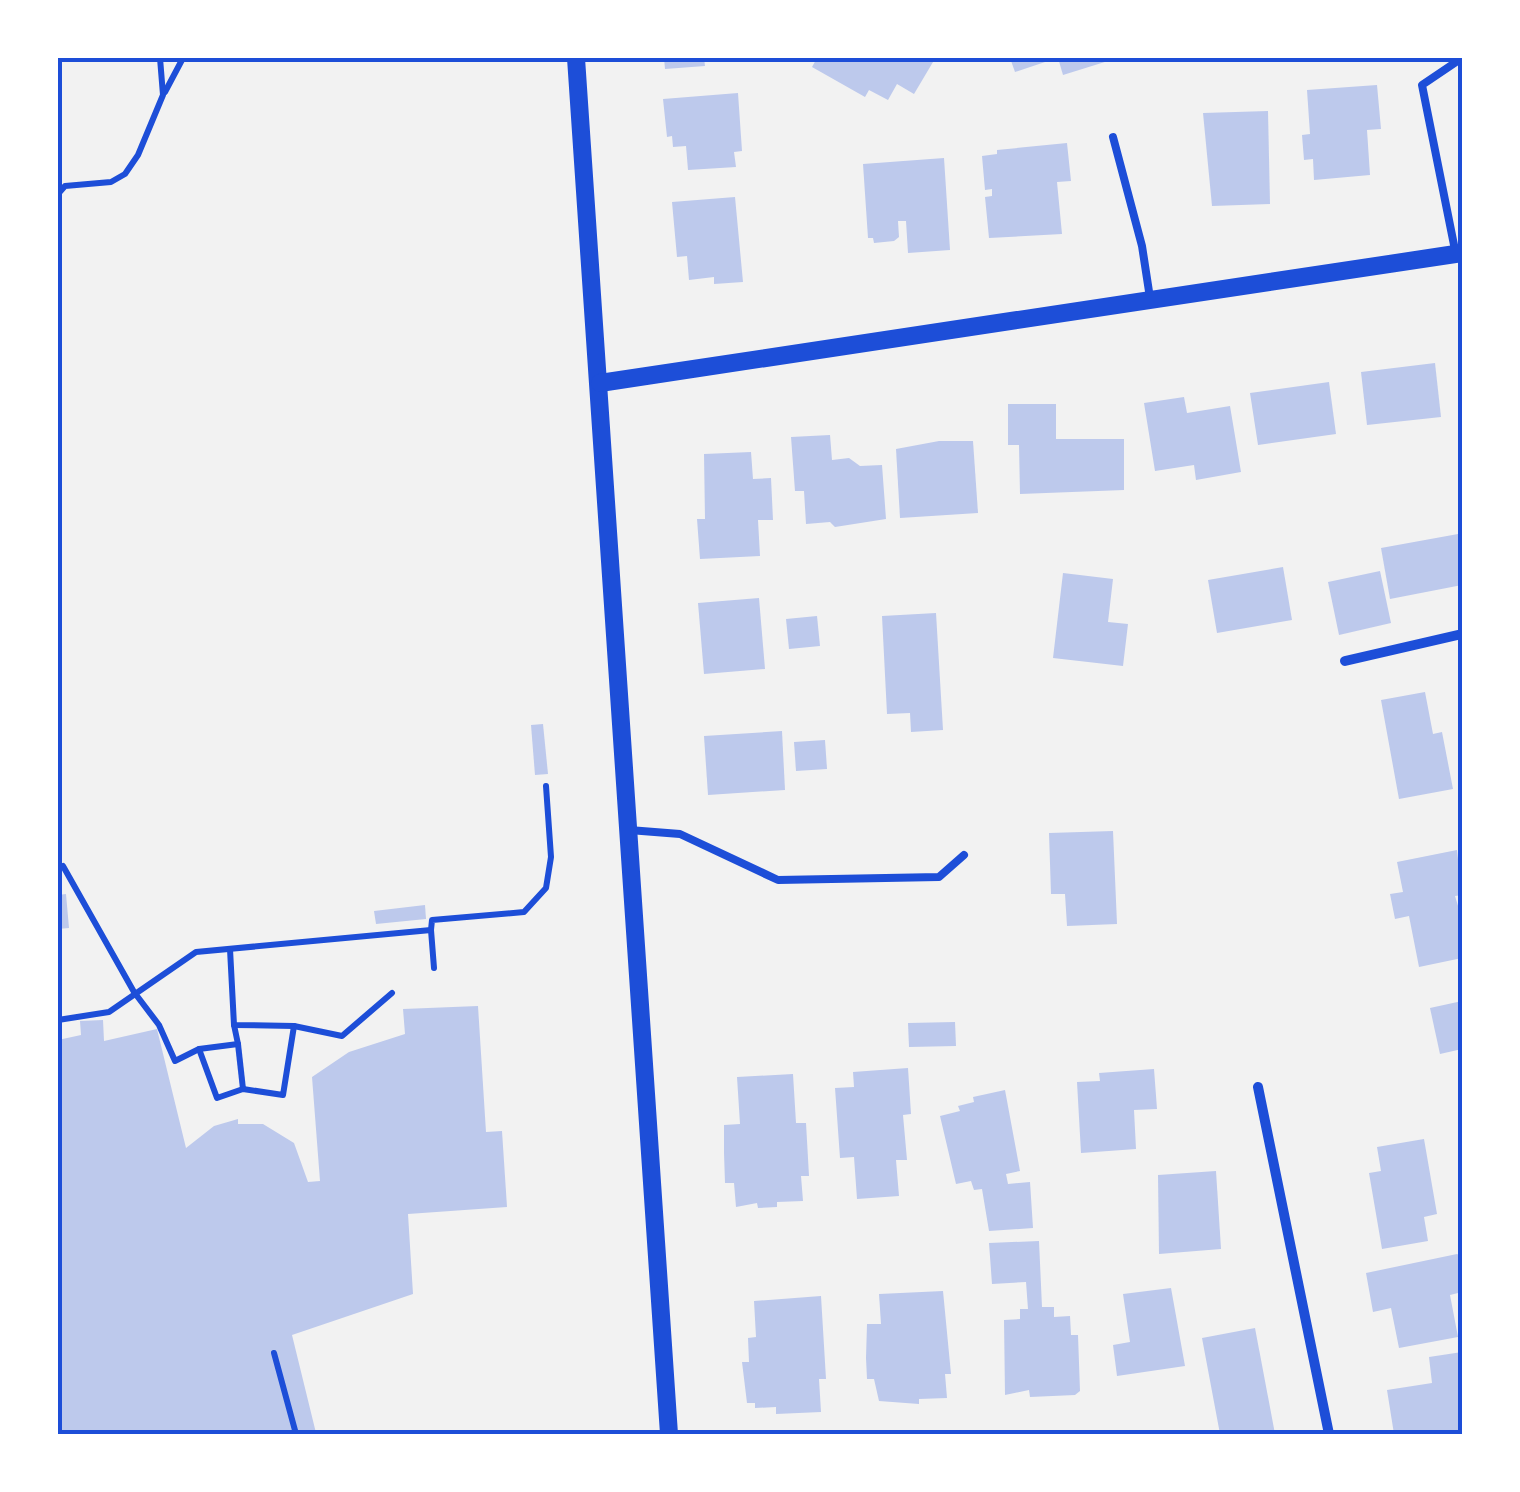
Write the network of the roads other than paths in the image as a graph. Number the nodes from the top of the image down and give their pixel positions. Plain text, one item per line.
1 (576, 58) edge
2 (1462, 58) edge
3 (1113, 137) dead end
4 (1459, 254) edge
5 (1150, 298) junction
6 (600, 383) junction
7 (1462, 634) edge
8 (1346, 660) dead end
9 (629, 830) junction
10 (964, 856) dead end
11 (1258, 1086) dead end
12 (669, 1434) edge
13 (1329, 1434) edge

1 - 6 street
2 - 4 lane
3 - 5 lane
4 - 5 street
5 - 6 street
6 - 9 street
7 - 8 street
9 - 10 lane
9 - 12 street
11 - 13 street

